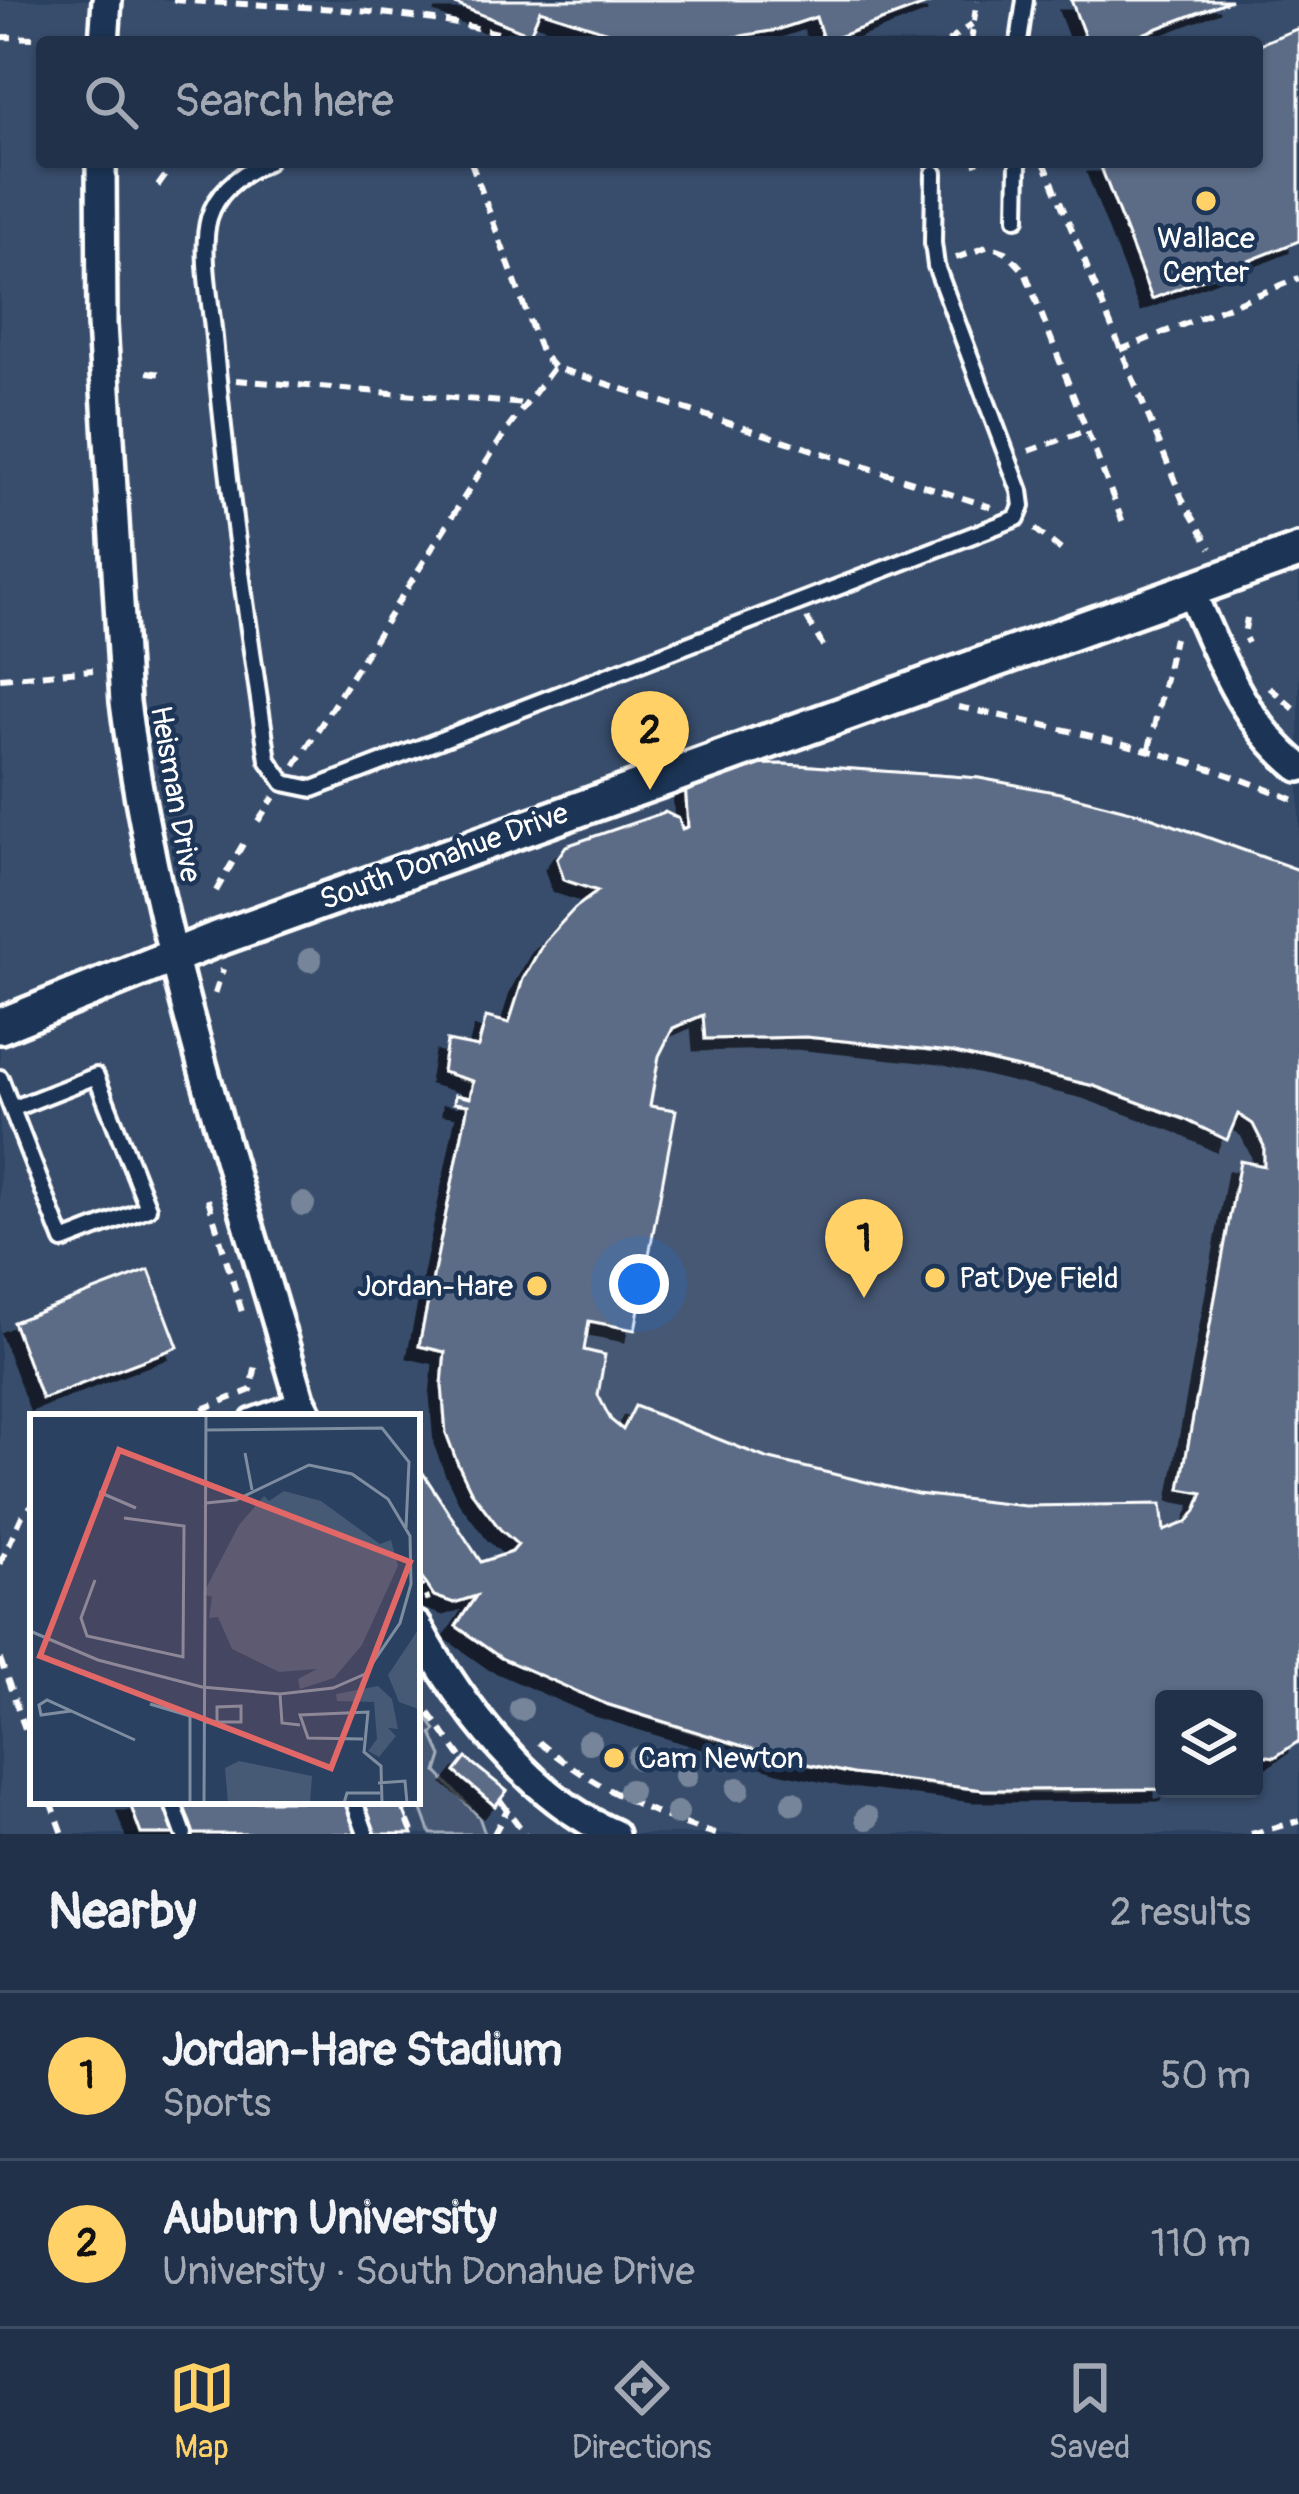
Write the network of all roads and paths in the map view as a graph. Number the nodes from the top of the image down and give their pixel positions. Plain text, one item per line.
1 (107, 0) edge
2 (172, 0) edge
3 (977, 0) edge
4 (1024, 0) edge
5 (972, 24) junction
6 (104, 36) edge
7 (511, 36) edge
8 (956, 36) edge
9 (971, 36) edge
10 (1020, 36) edge
11 (0, 37) edge
12 (36, 38) edge
13 (100, 168) edge
14 (172, 168) edge
15 (254, 168) edge
16 (473, 168) edge
17 (1018, 168) edge
18 (1046, 168) edge
19 (934, 173) dead end
20 (158, 186) dead end
21 (1017, 218) dead end
22 (936, 266) junction
23 (1299, 278) edge
24 (1120, 350) junction
25 (554, 367) junction
26 (147, 372) dead end
27 (163, 374) dead end
28 (218, 378) junction
29 (525, 404) junction
30 (1088, 430) junction
31 (1008, 459) junction
32 (1017, 518) junction
33 (1125, 528) dead end
34 (1211, 548) dead end
35 (1299, 551) edge
36 (1065, 553) dead end
37 (1191, 592) junction
38 (1247, 618) dead end
39 (1174, 638) dead end
40 (1251, 651) dead end
41 (94, 670) dead end
42 (0, 678) edge
43 (1265, 683) dead end
44 (943, 704) dead end
45 (1299, 712) edge
46 (1149, 749) junction
47 (1299, 767) edge
48 (284, 783) junction
49 (1299, 802) edge
50 (246, 839) dead end
51 (217, 891) dead end
52 (174, 955) junction
53 (0, 1026) edge
54 (0, 1078) edge
55 (12, 1109) junction
56 (251, 1390) dead end
57 (304, 1408) edge
58 (191, 1414) edge
59 (268, 1414) edge
60 (30, 1509) edge
61 (0, 1564) edge
62 (424, 1617) edge
63 (0, 1659) edge
64 (420, 1701) edge
65 (525, 1730) dead end
66 (30, 1743) edge
67 (464, 1761) dead end
68 (500, 1800) dead end
69 (52, 1804) edge
70 (173, 1804) edge
71 (354, 1804) edge
72 (401, 1804) edge
73 (508, 1808) junction
74 (1299, 1821) edge
75 (63, 1834) edge
76 (184, 1834) edge
77 (366, 1834) edge
78 (412, 1834) edge
79 (494, 1834) edge
80 (525, 1834) edge
81 (614, 1834) edge
82 (716, 1834) edge
83 (1251, 1834) edge

1 - 6 street
2 - 7 path
3 - 5 path
4 - 10 lane
5 - 8 path
5 - 9 path
11 - 12 path
13 - 52 street, Heisman Drive
14 - 20 path
15 - 28 lane
16 - 25 path
17 - 21 lane
18 - 24 path
19 - 22 lane
22 - 30 path
22 - 31 lane
23 - 24 path
24 - 34 path
25 - 29 path
25 - 32 path
26 - 27 path
28 - 29 path
28 - 48 lane
29 - 48 path
30 - 31 path
30 - 33 path
31 - 32 lane
32 - 36 path
32 - 48 lane
35 - 37 street, South Donahue Drive
37 - 47 street
37 - 52 street, South Donahue Drive
38 - 40 path
39 - 46 path
41 - 42 path
43 - 45 path
44 - 46 path
46 - 49 path
50 - 51 path
52 - 53 street, South Donahue Drive
52 - 57 street, Heisman Drive
54 - 55 lane
55 - 55 lane
56 - 58 path
57 - 59 lane
60 - 61 path
62 - 81 street
63 - 66 path
64 - 67 path
65 - 82 path
68 - 73 path
69 - 75 path
70 - 76 lane
71 - 77 lane
72 - 78 path
73 - 79 path
73 - 80 path
74 - 83 path

